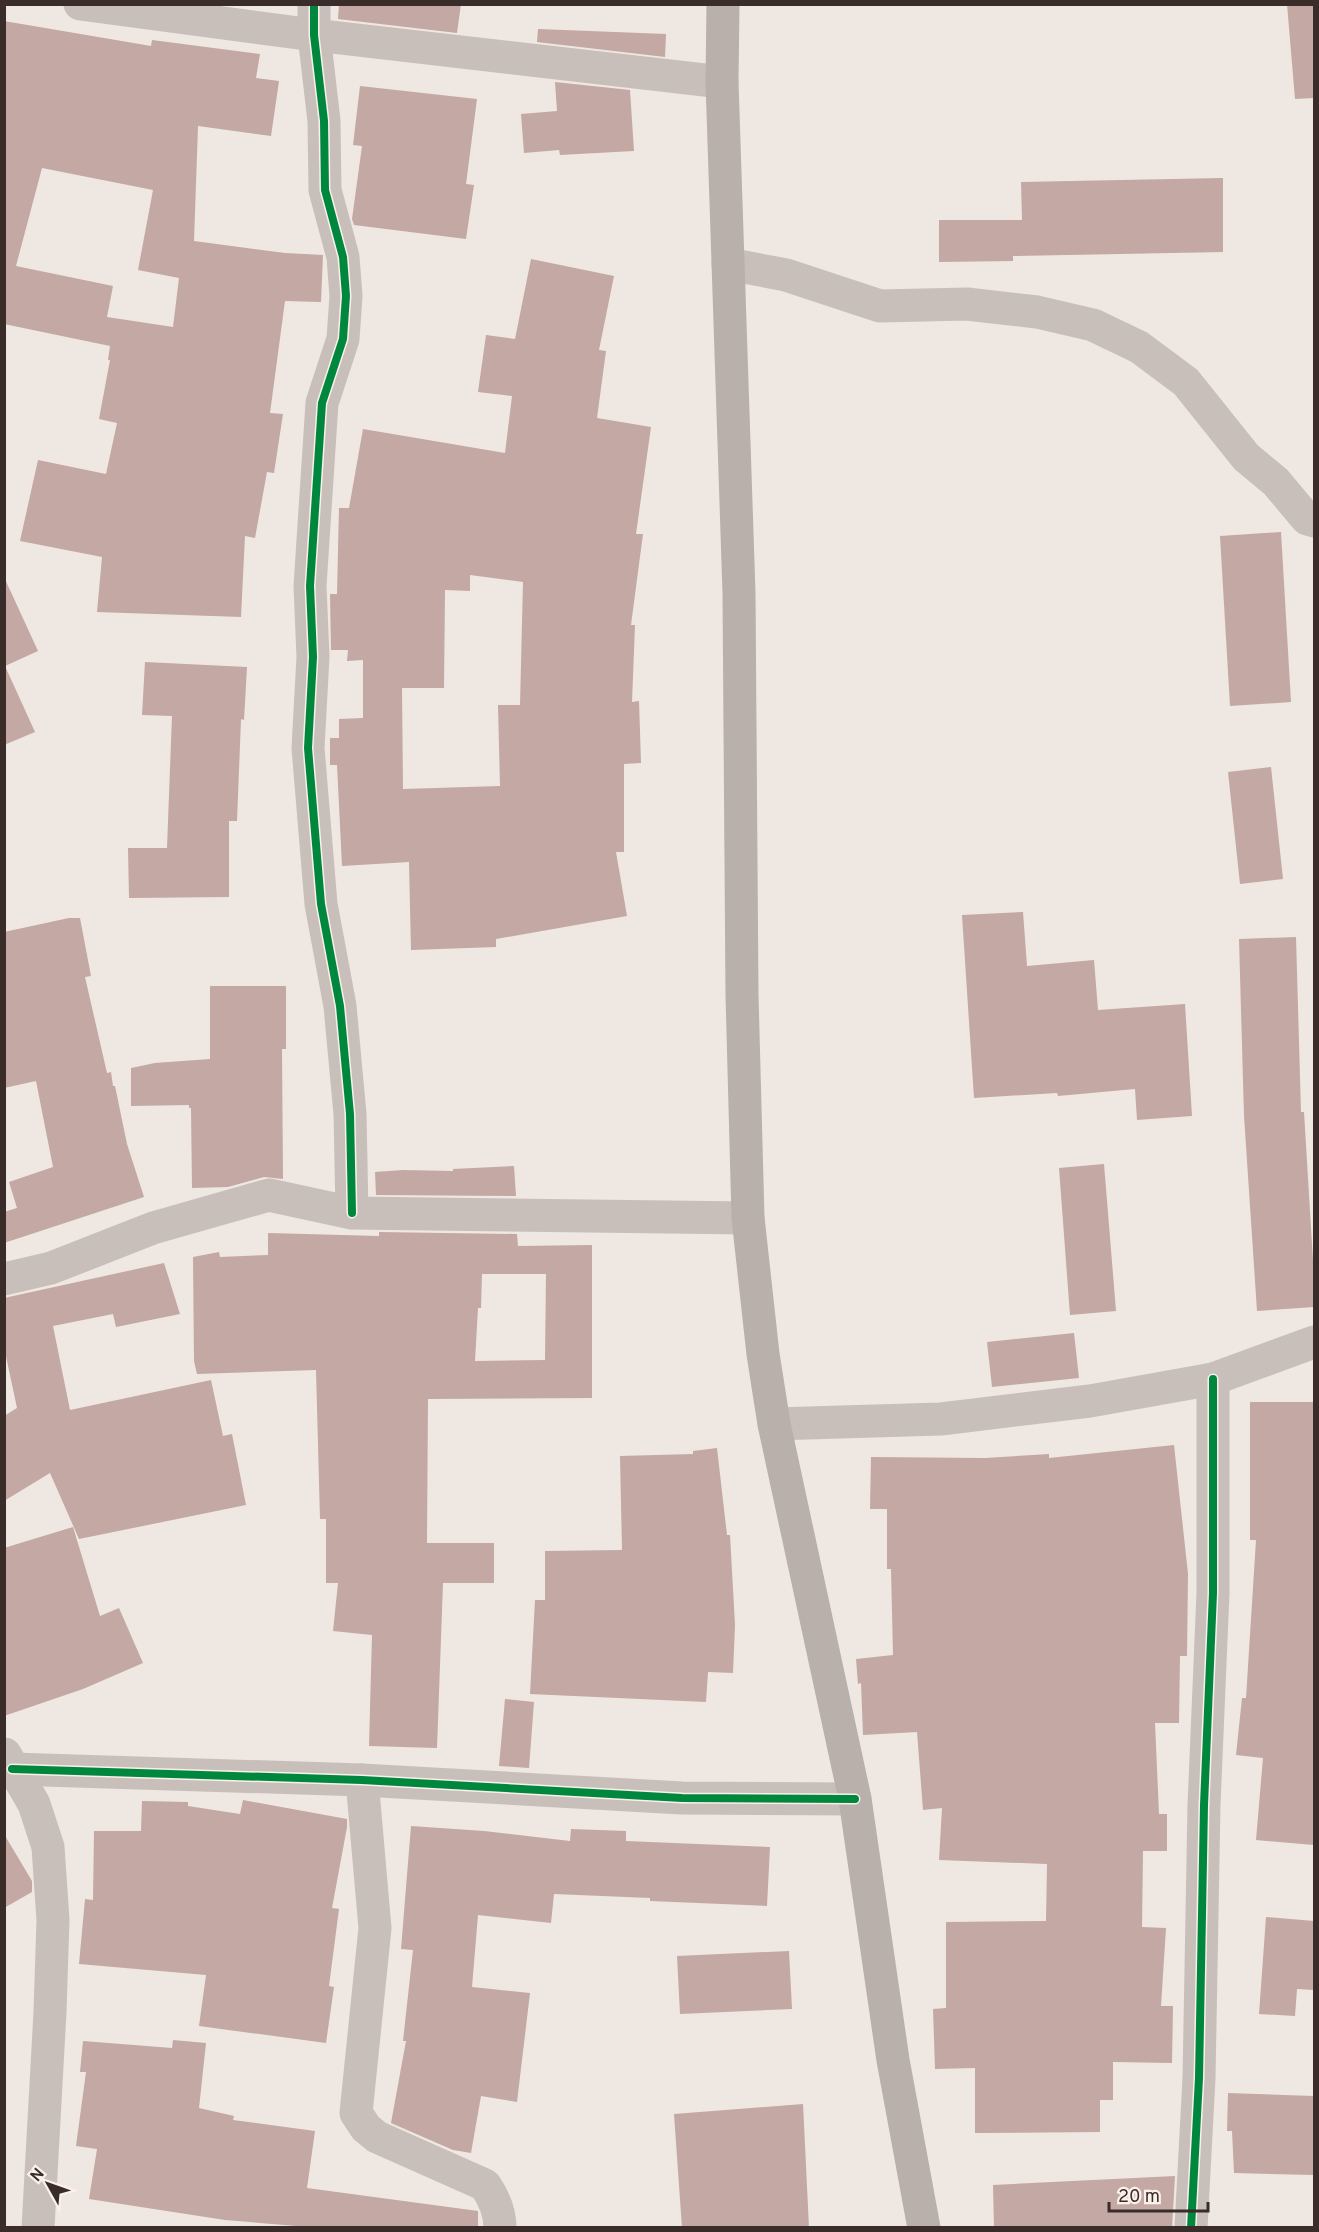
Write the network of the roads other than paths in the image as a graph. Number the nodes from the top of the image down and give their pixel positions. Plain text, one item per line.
1 (80, 4) edge
2 (723, 4) edge
3 (314, 20) edge
4 (722, 82) junction
5 (728, 264) junction
6 (1314, 521) edge
7 (352, 1213) junction
8 (748, 1218) junction
9 (5, 1276) edge
10 (1314, 1342) edge
11 (1213, 1379) junction
12 (774, 1424) junction
13 (8, 1761) edge
14 (362, 1780) junction
15 (855, 1798) junction
16 (38, 2228) edge
17 (500, 2228) edge
18 (924, 2228) edge
19 (1191, 2228) edge

1 - 3 street
2 - 4 main road
3 - 4 street
3 - 7 street
4 - 5 main road
5 - 6 street
5 - 8 main road
7 - 8 street
7 - 9 street
8 - 12 main road
10 - 11 street
11 - 12 street
11 - 19 street
12 - 15 main road
13 - 14 street
13 - 16 street
14 - 15 street
14 - 17 street
15 - 18 main road

